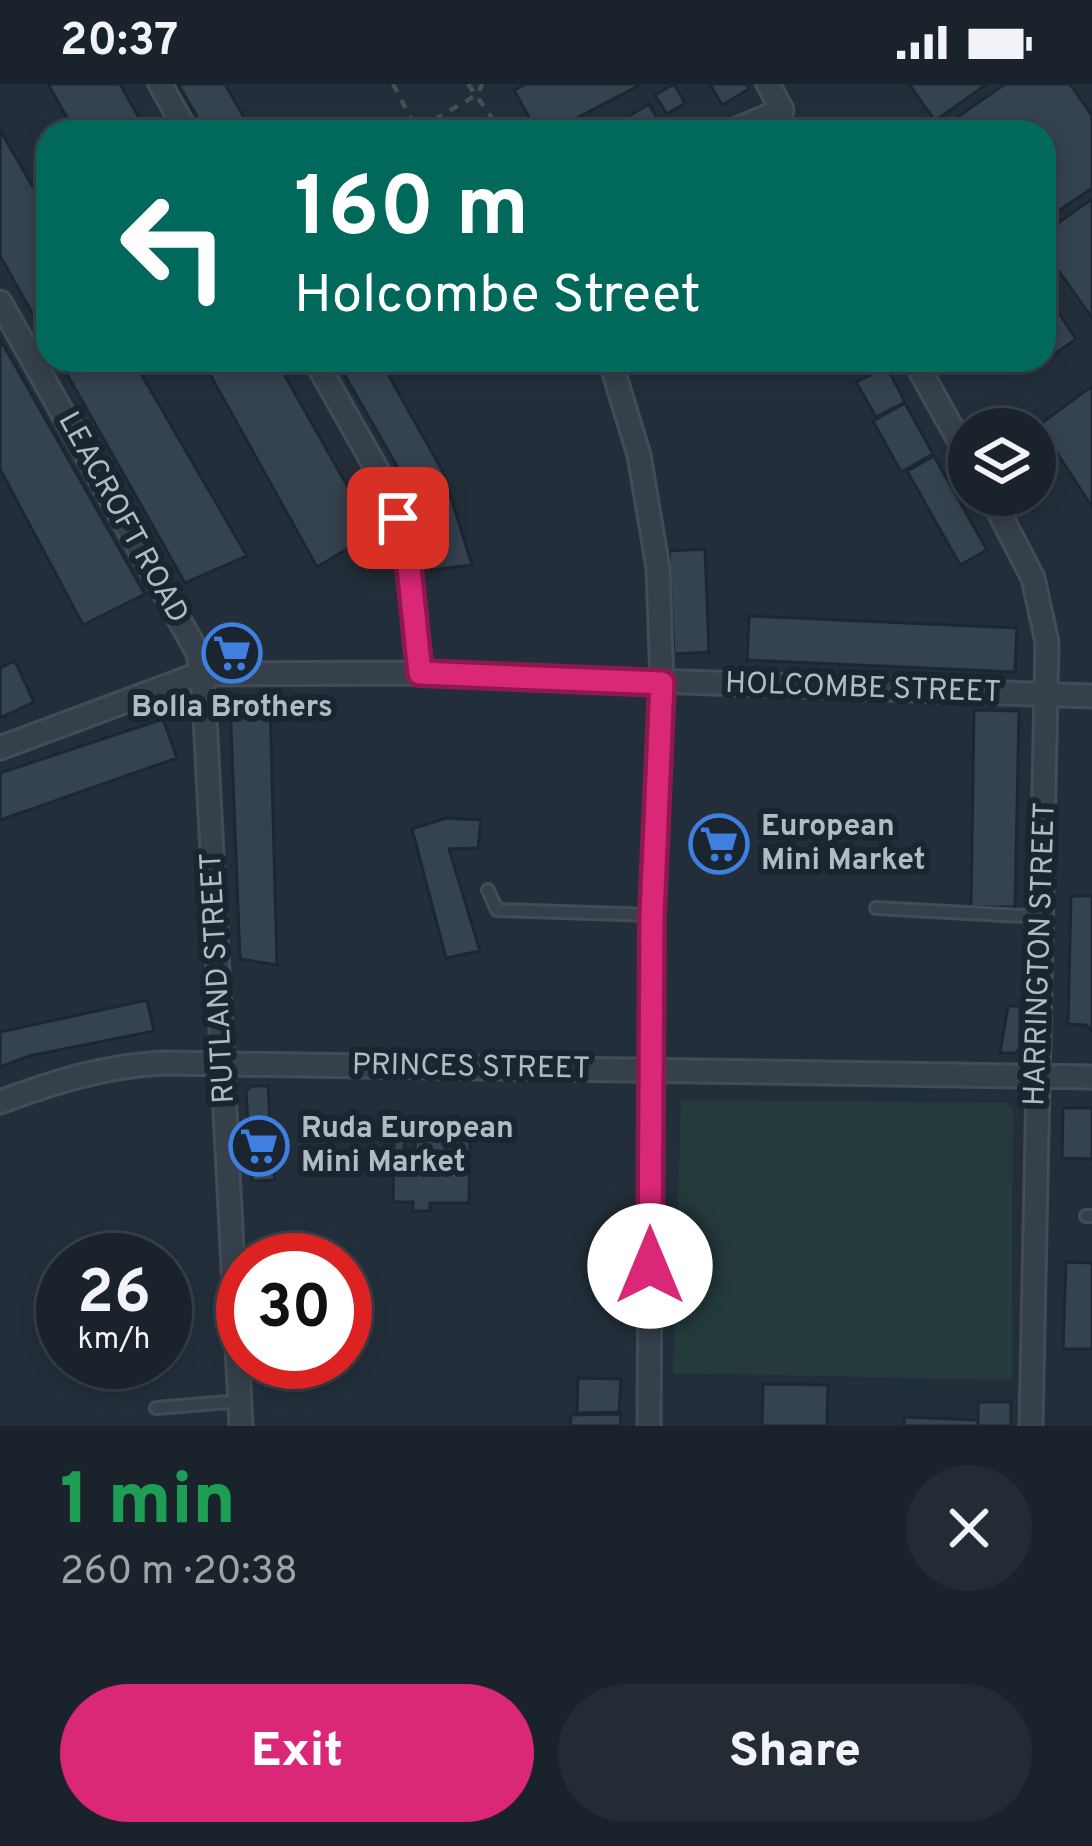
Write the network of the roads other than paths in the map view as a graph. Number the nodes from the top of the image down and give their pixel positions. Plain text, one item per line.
1 (160, 84) edge
2 (768, 84) edge
3 (180, 120) edge
4 (756, 120) edge
5 (0, 302) edge
6 (36, 366) edge
7 (39, 372) edge
8 (321, 372) edge
9 (614, 372) edge
10 (921, 372) edge
11 (948, 421) edge
12 (1000, 516) edge
13 (420, 673) junction
14 (199, 674) junction
15 (662, 683) junction
16 (1048, 695) junction
17 (1092, 696) edge
18 (0, 748) edge
19 (488, 890) dead end
20 (876, 908) dead end
21 (652, 915) junction
22 (1042, 916) junction
23 (224, 1066) junction
24 (650, 1070) junction
25 (1037, 1076) junction
26 (1092, 1077) edge
27 (0, 1102) edge
28 (240, 1401) junction
29 (156, 1408) dead end
30 (241, 1426) edge
31 (649, 1426) edge
32 (1031, 1426) edge

1 - 3 street
2 - 4 street
5 - 6 street, LEACROFT ROAD
7 - 14 street, LEACROFT ROAD
8 - 13 street
9 - 15 street
10 - 11 street
12 - 16 street, HARRINGTON STREET
13 - 14 street, HOLCOMBE STREET
13 - 15 street, HOLCOMBE STREET
14 - 18 street, HOLCOMBE STREET
14 - 23 street, RUTLAND STREET
15 - 16 street, HOLCOMBE STREET
15 - 21 street
16 - 17 street, HOLCOMBE STREET
16 - 22 street, HARRINGTON STREET
19 - 21 lane
20 - 22 lane
21 - 24 street
22 - 25 street, HARRINGTON STREET
23 - 24 street, PRINCES STREET
23 - 27 street, PRINCES STREET
23 - 28 street, RUTLAND STREET
24 - 25 street, PRINCES STREET
24 - 31 street
25 - 26 street, PRINCES STREET
25 - 32 street, HARRINGTON STREET
28 - 29 lane
28 - 30 street, RUTLAND STREET

